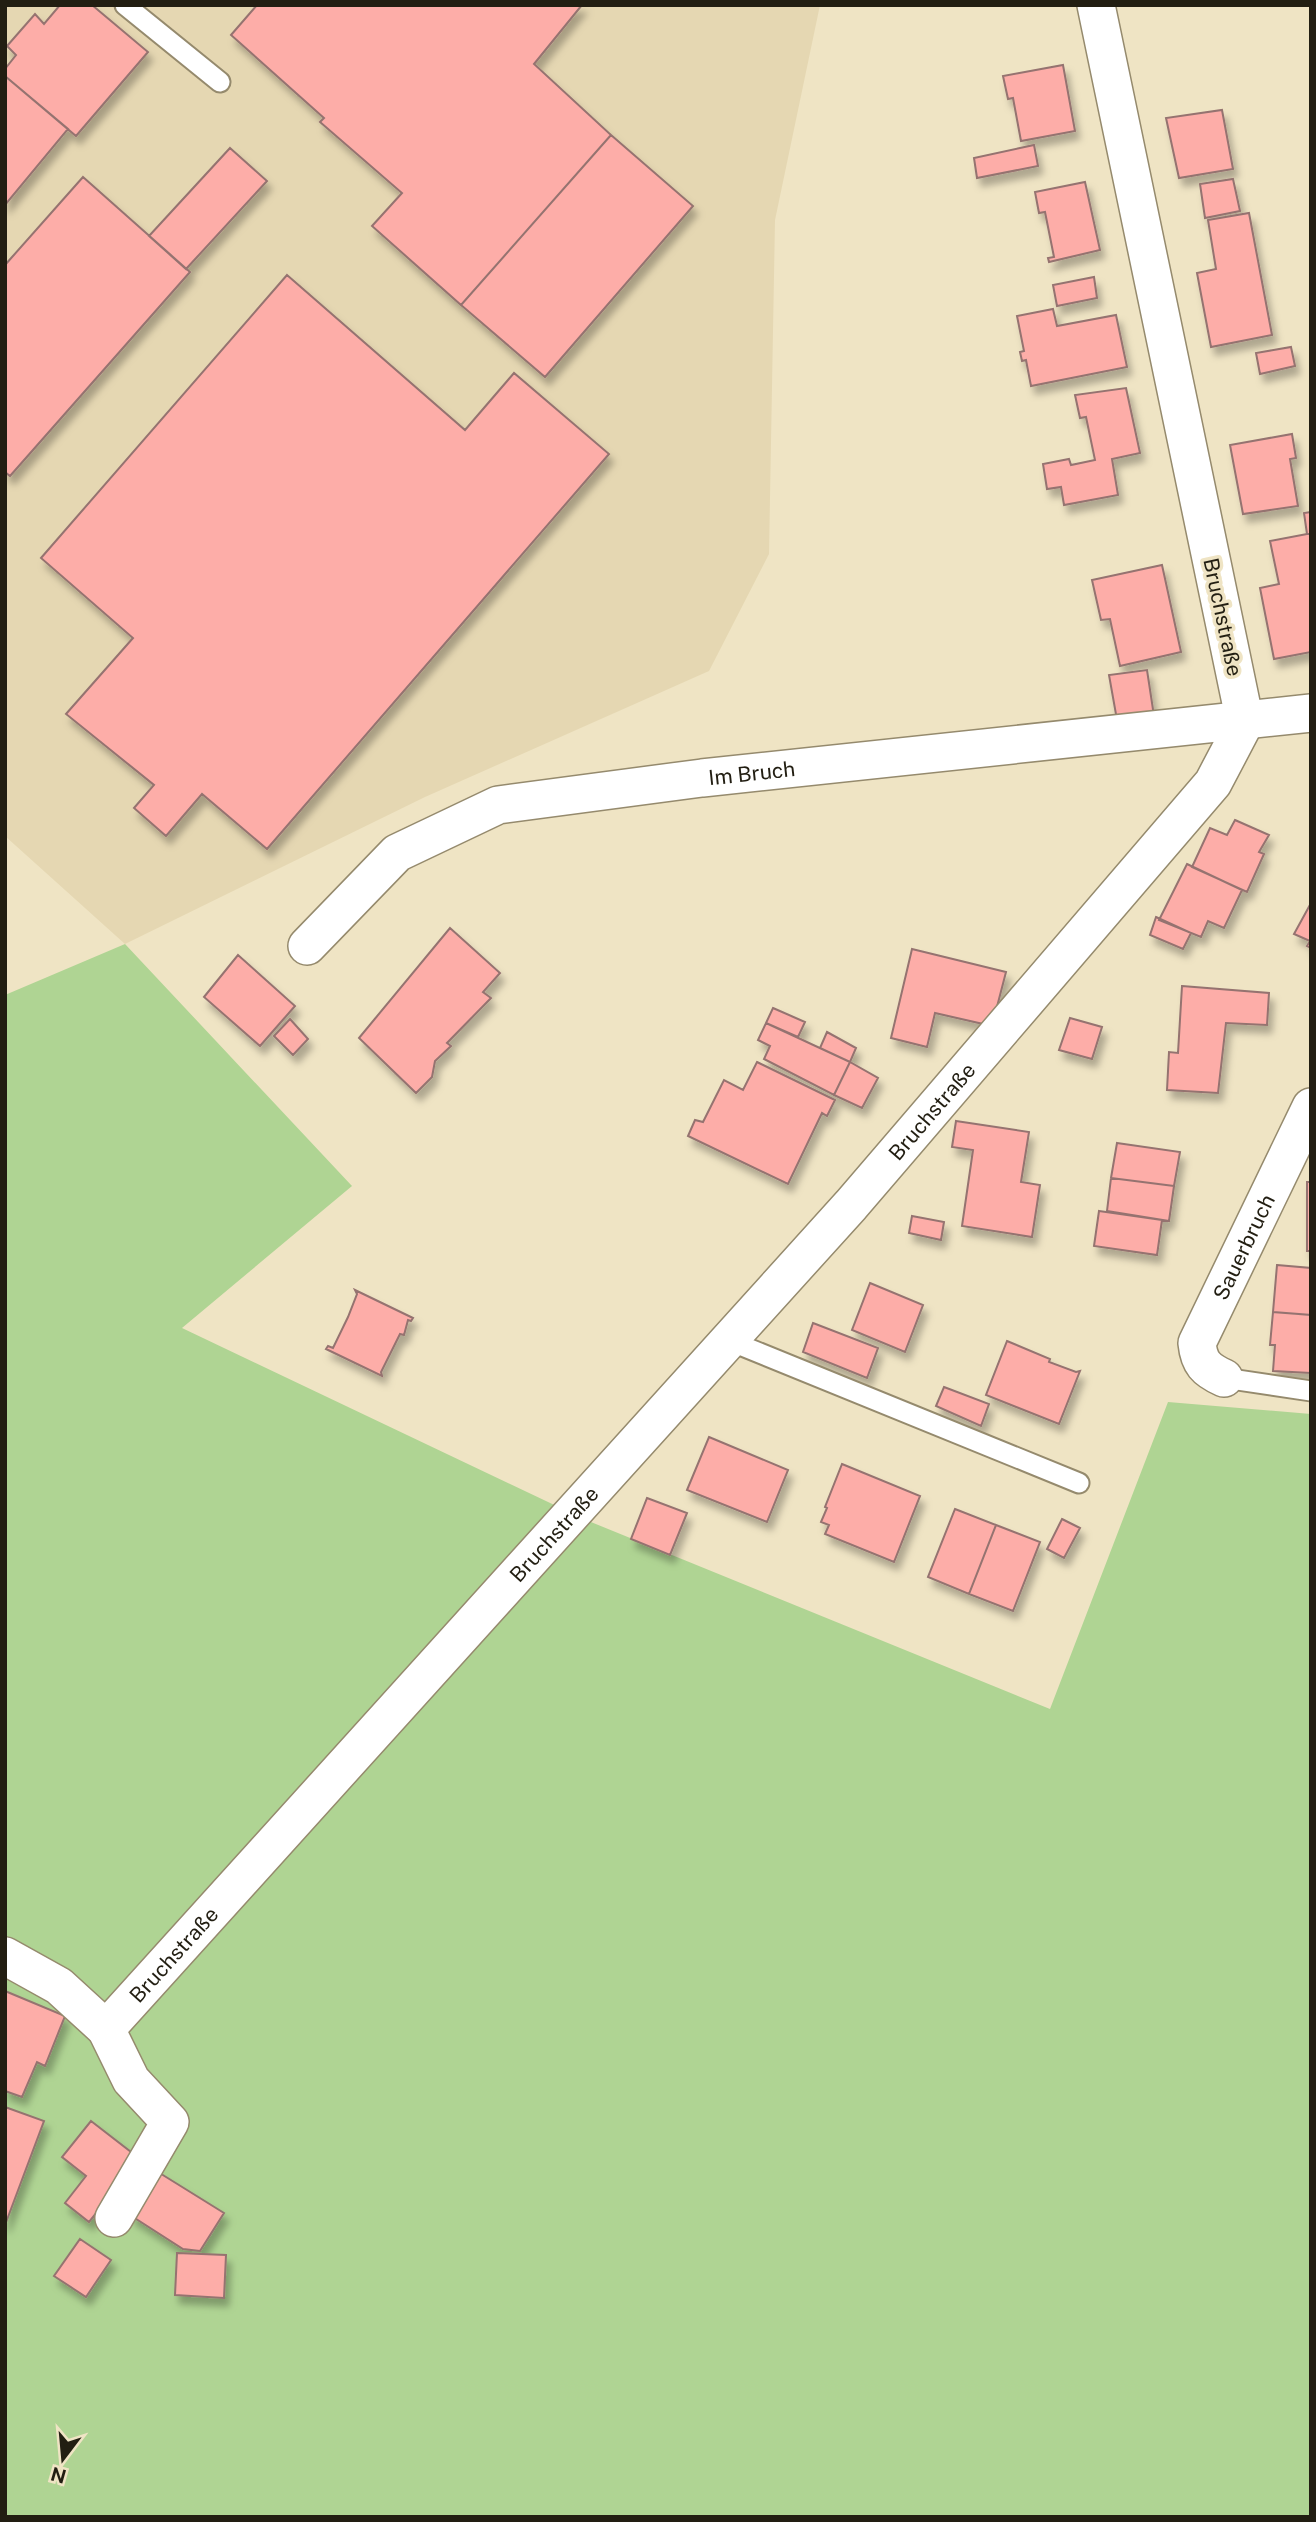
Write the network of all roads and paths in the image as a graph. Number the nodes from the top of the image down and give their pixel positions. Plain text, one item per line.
1 (125, 5) edge
2 (1096, 5) edge
3 (220, 82) dead end
4 (1311, 713) edge
5 (1245, 722) junction
6 (307, 946) dead end
7 (1311, 1107) edge
8 (730, 1341) junction
9 (1224, 1378) joint
10 (1311, 1391) edge
11 (1079, 1483) dead end
12 (5, 1956) edge
13 (106, 2029) junction
14 (114, 2218) dead end

1 - 3 lane
2 - 5 street, Bruchstraße
4 - 5 street
5 - 6 street, Im Bruch
5 - 8 street, Bruchstraße
7 - 9 street, Sauerbruch
8 - 11 lane
8 - 13 street, Bruchstraße
9 - 10 lane
12 - 13 street
13 - 14 street

